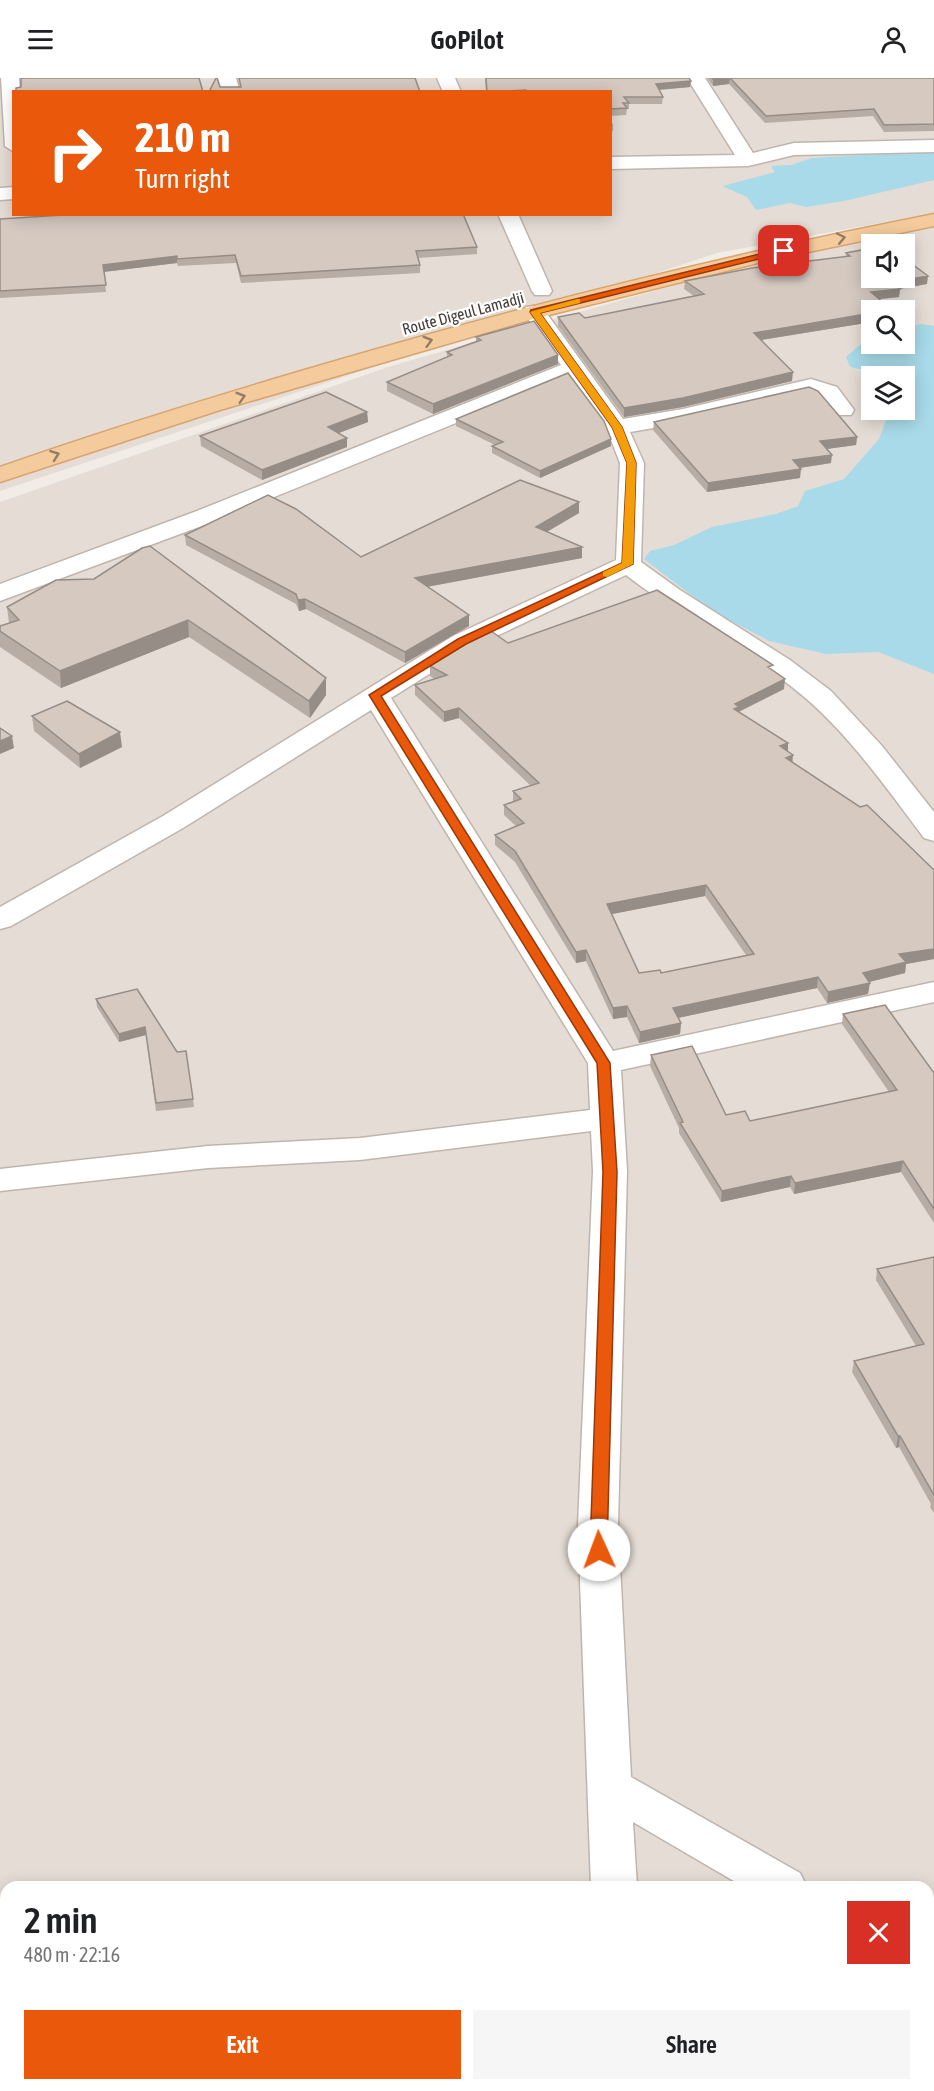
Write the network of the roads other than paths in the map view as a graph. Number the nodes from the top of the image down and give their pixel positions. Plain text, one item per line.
1 (10, 78) edge
2 (696, 78) edge
3 (12, 112) edge
4 (934, 146) edge
5 (748, 160) junction
6 (612, 164) edge
7 (934, 205) edge
8 (509, 216) edge
9 (934, 220) edge
10 (538, 302) junction
11 (574, 367) junction
12 (843, 410) dead end
13 (617, 427) junction
14 (0, 454) edge
15 (0, 475) edge
16 (627, 564) junction
17 (0, 593) edge
18 (375, 695) junction
19 (934, 831) edge
20 (0, 920) edge
21 (934, 992) edge
22 (604, 1063) junction
23 (608, 1118) junction
24 (0, 1179) edge
25 (610, 1787) junction
26 (614, 1881) edge
27 (774, 1881) edge

1 - 3 street
2 - 5 street
4 - 5 street
5 - 6 street
7 - 10 main road, Route Digeul Lamadji
8 - 10 street
10 -> 9 main road
10 - 11 street
10 - 14 main road, Route Digeul Lamadji
15 -> 10 main road
11 - 13 street
11 - 17 street
12 - 13 street
13 - 16 street
16 - 18 street
16 - 19 street
18 - 20 street
18 - 22 street
21 - 22 street
22 - 23 street
23 - 24 street
23 - 25 street
25 - 26 street
25 - 27 street

